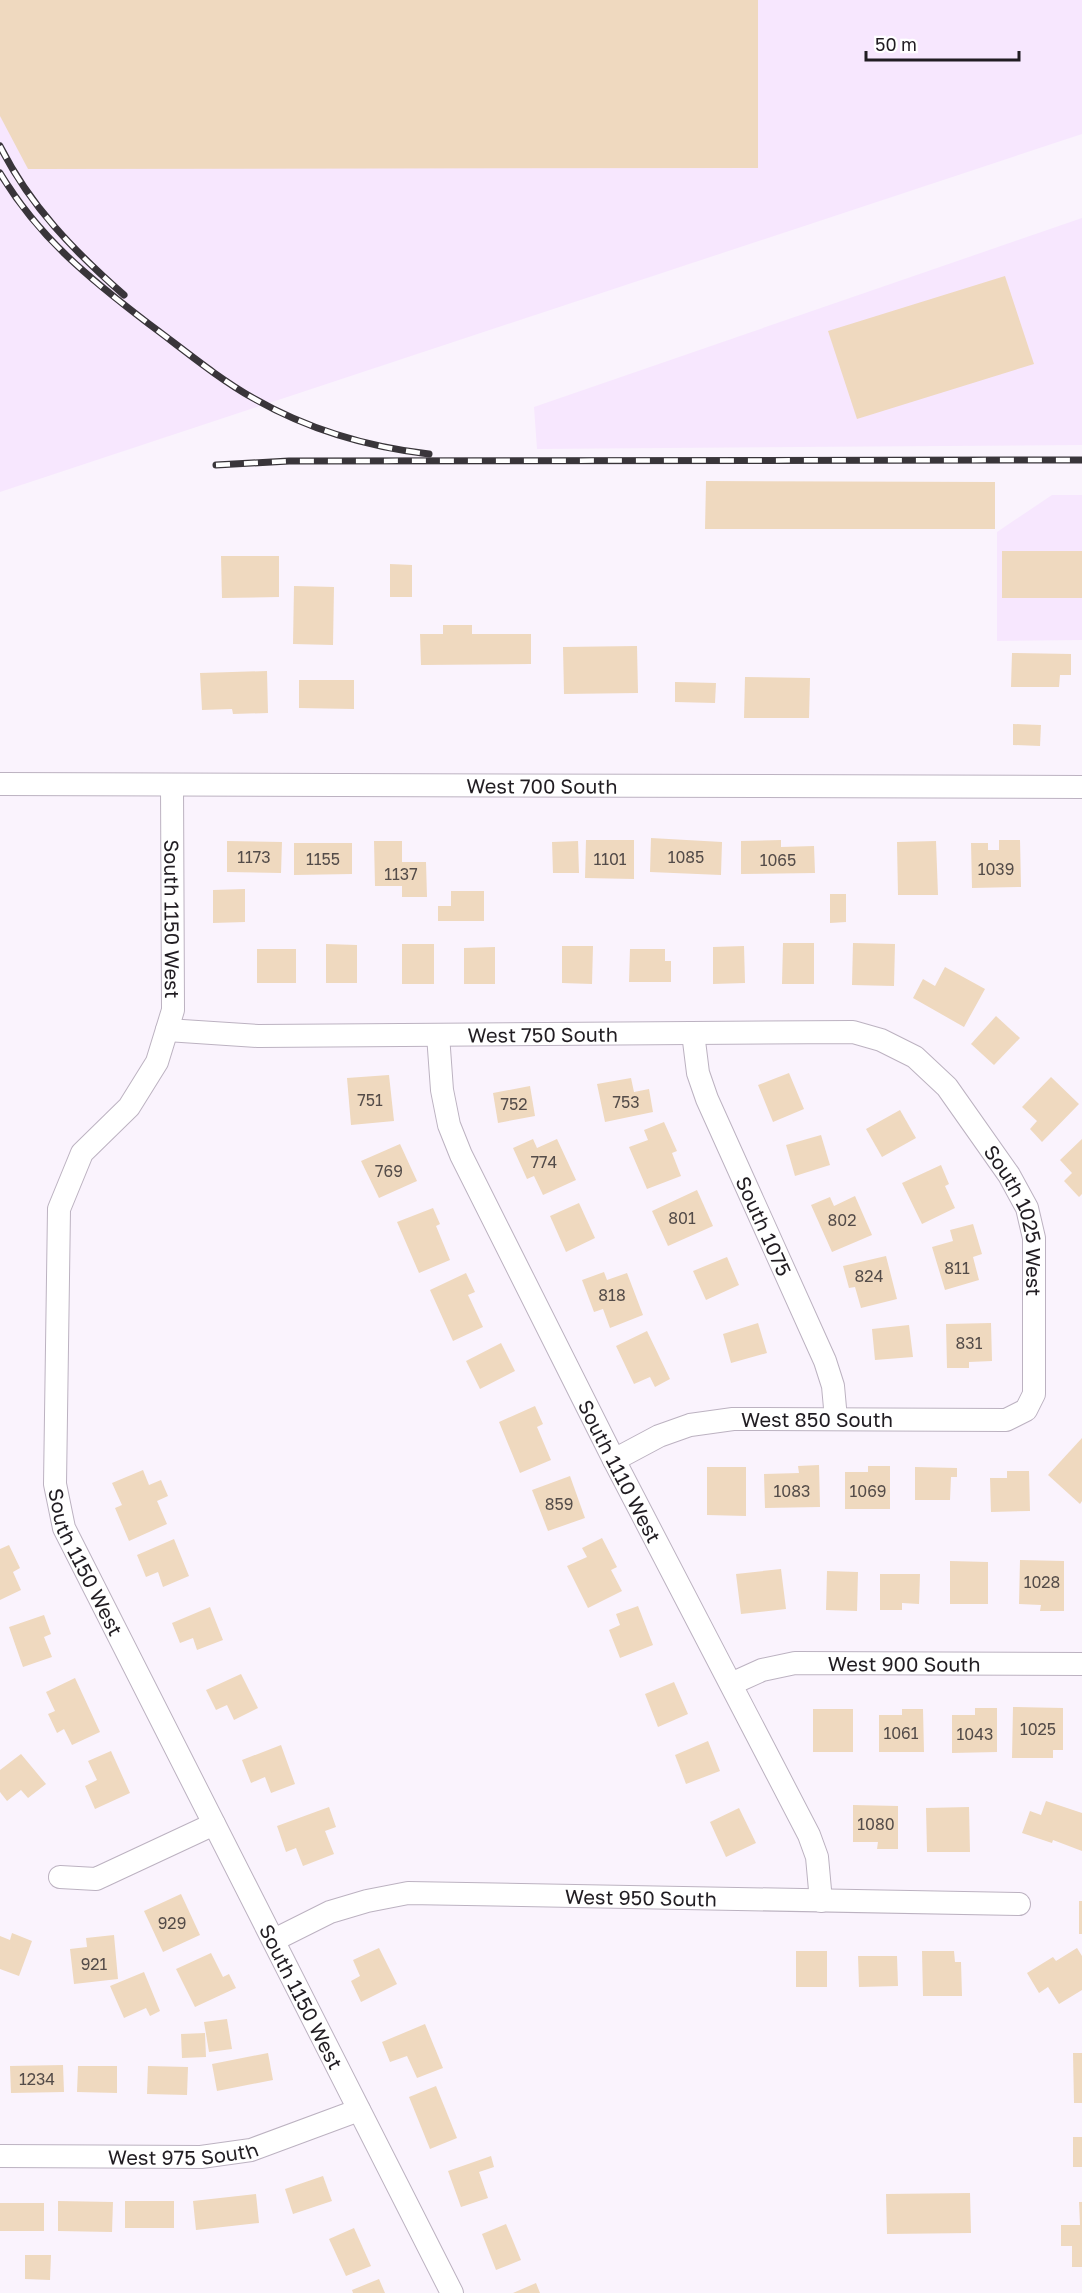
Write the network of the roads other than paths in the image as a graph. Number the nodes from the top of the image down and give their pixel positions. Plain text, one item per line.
1 (0, 784) edge
2 (172, 785) junction
3 (1082, 787) edge
4 (167, 1030) junction
5 (693, 1033) junction
6 (438, 1035) junction
7 (915, 1057) joint
8 (1026, 1410) joint
9 (836, 1419) junction
10 (614, 1460) junction
11 (1082, 1664) edge
12 (731, 1684) junction
13 (214, 1824) junction
14 (60, 1877) dead end
15 (821, 1900) junction
16 (1019, 1904) dead end
17 (274, 1940) junction
18 (359, 2110) junction
19 (0, 2156) edge
20 (452, 2293) edge

1 - 2 street, West 700 South
2 - 3 street, West 700 South
2 - 4 street, South 1150 West
4 - 6 street, West 750 South
4 - 13 street, South 1150 West
5 - 6 street, West 750 South
5 - 7 street, West 750 South
5 - 9 street, South 1075
6 - 10 street, South 1110 West
7 - 8 street, South 1025 West
8 - 9 street, West 850 South
9 - 10 street, West 850 South
10 - 12 street, South 1110 West
11 - 12 street, West 900 South
12 - 15 street, South 1110 West
13 - 14 street
13 - 17 street, South 1150 West
15 - 16 street, West 950 South
15 - 17 street, West 950 South
17 - 18 street, South 1150 West
18 - 19 street, West 975 South
18 - 20 street, South 1150 West

